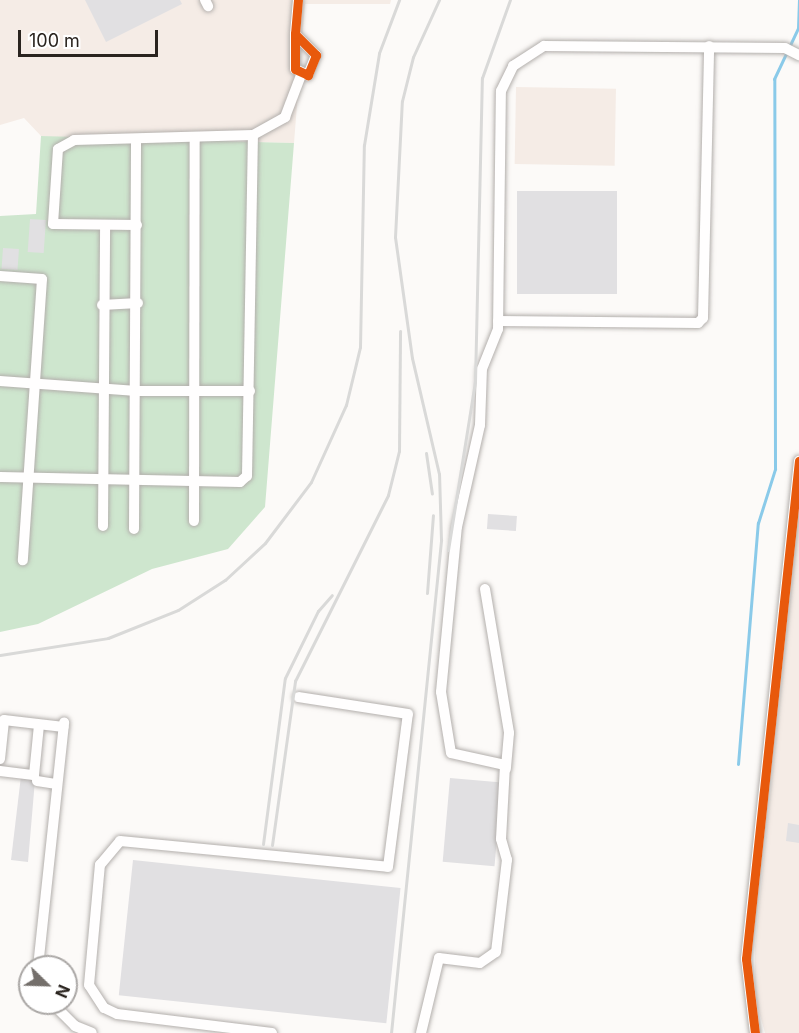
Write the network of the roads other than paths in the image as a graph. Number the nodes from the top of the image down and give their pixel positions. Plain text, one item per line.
1 (298, 0) edge
2 (295, 34) junction
3 (710, 46) junction
4 (799, 55) edge
5 (301, 75) junction
6 (253, 135) junction
7 (195, 139) junction
8 (136, 141) junction
9 (137, 225) junction
10 (105, 226) junction
11 (0, 276) edge
12 (138, 303) junction
13 (102, 305) junction
14 (498, 321) junction
15 (0, 381) edge
16 (35, 383) junction
17 (101, 389) junction
18 (136, 391) junction
19 (194, 392) junction
20 (250, 392) junction
21 (799, 461) edge
22 (0, 477) edge
23 (28, 477) junction
24 (104, 481) junction
25 (138, 481) junction
26 (194, 481) junction
27 (194, 521) dead end
28 (103, 525) dead end
29 (134, 529) dead end
30 (23, 560) dead end
31 (485, 589) dead end
32 (298, 697) dead end
33 (39, 725) junction
34 (0, 759) edge
35 (506, 769) junction
36 (0, 771) edge
37 (37, 781) dead end
38 (57, 784) junction
39 (39, 955) edge
40 (64, 1015) edge
41 (92, 1033) edge
42 (272, 1033) edge
43 (421, 1033) edge
44 (755, 1033) edge

1 - 2 street
2 - 5 street
2 - 5 street
3 - 4 street
3 - 14 street
3 - 14 street
5 - 6 street
6 - 7 street
6 - 20 street
7 - 8 street
7 - 19 street
8 - 9 street
8 - 10 street
9 - 10 street
9 - 12 street
10 - 13 street
11 - 16 street
12 - 13 street
12 - 18 street
13 - 17 street
14 - 35 street
15 - 16 street
16 - 17 street
16 - 23 street
17 - 18 street
17 - 24 street
18 - 19 street
18 - 25 street
19 - 20 street
19 - 26 street
20 - 26 street
21 - 44 street
22 - 23 street
23 - 24 street
23 - 30 street
24 - 25 street
24 - 28 street
25 - 26 street
25 - 29 street
26 - 27 street
31 - 35 street
32 - 42 street
33 - 34 street
33 - 36 street
33 - 38 street
35 - 43 street
37 - 38 street
38 - 39 street
40 - 41 street

